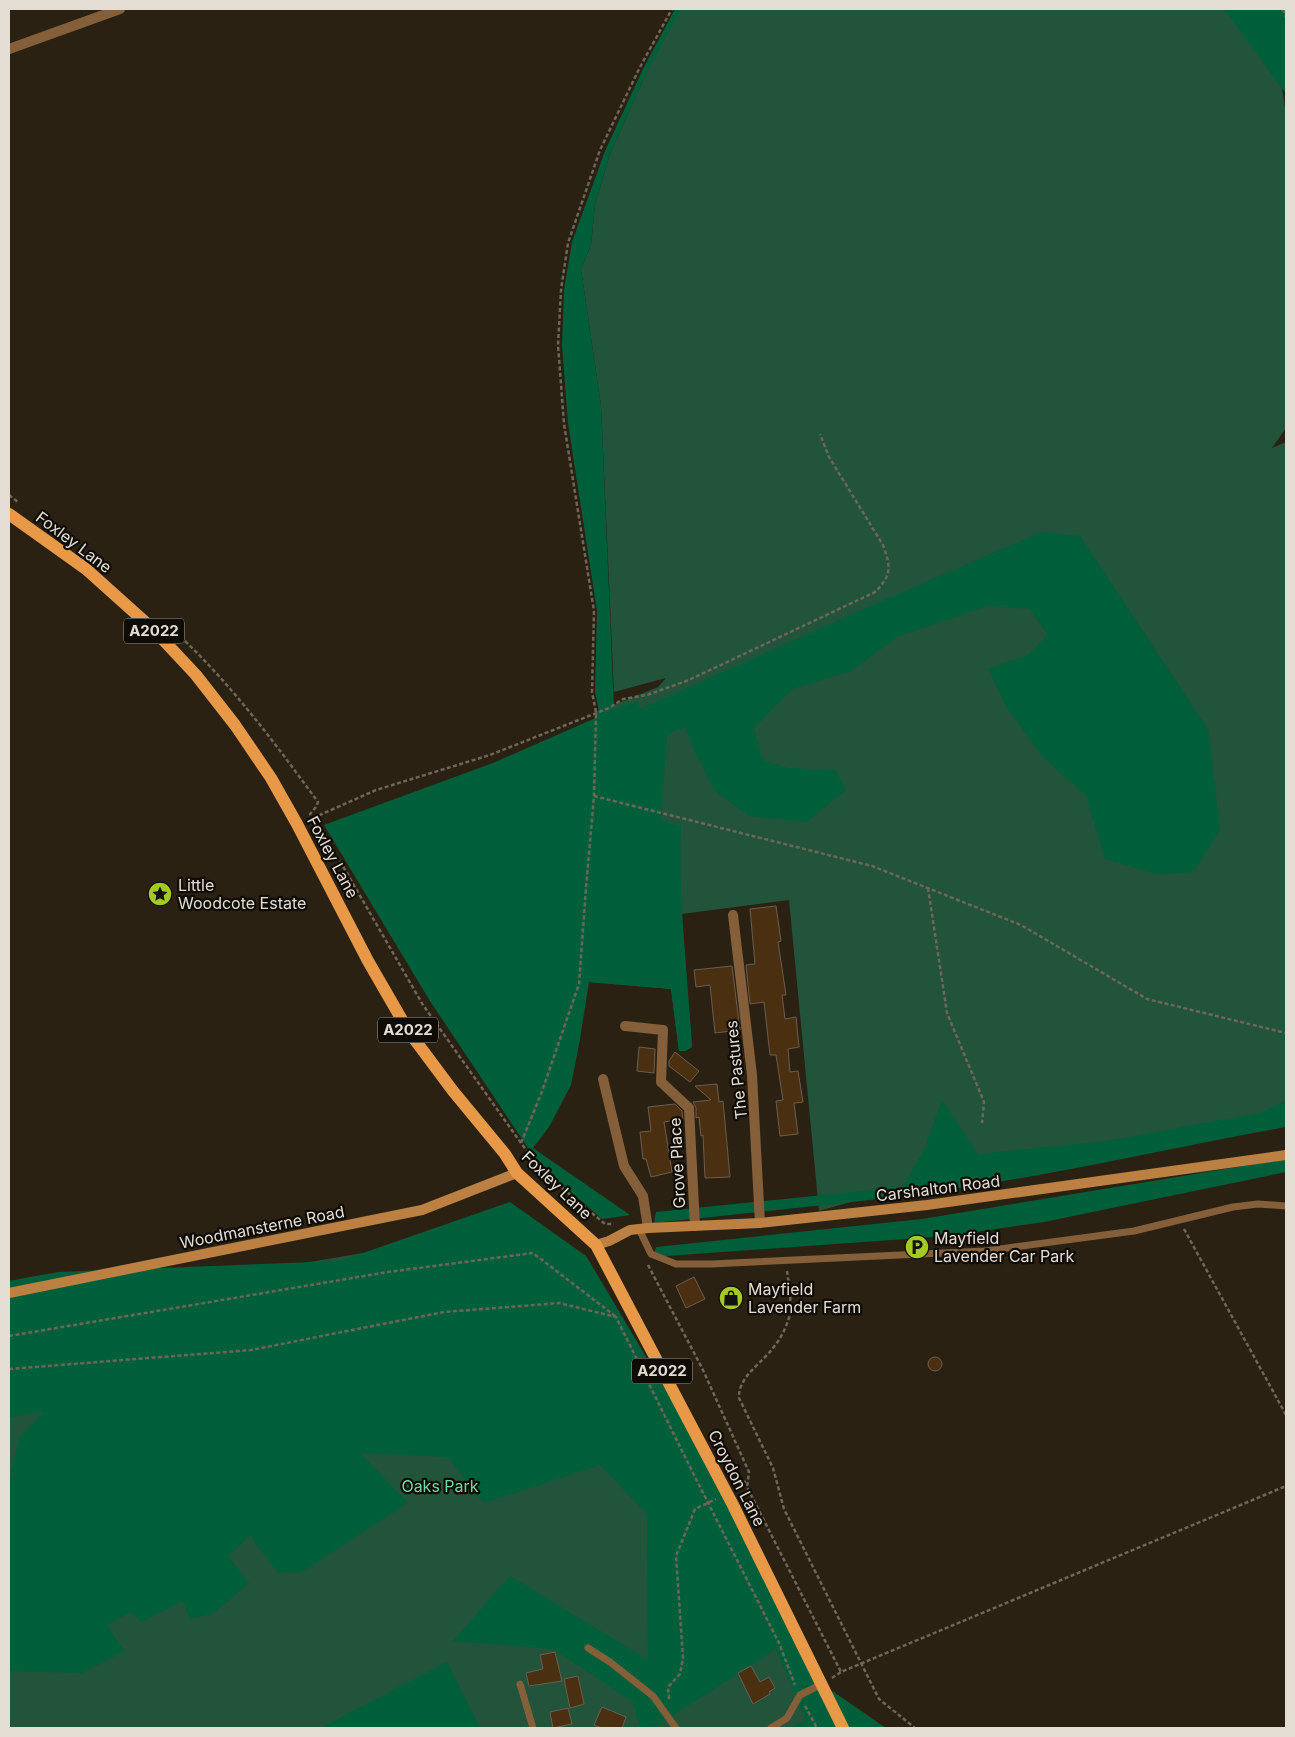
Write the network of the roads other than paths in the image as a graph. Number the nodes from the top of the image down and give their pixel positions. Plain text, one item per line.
1 (120, 9) edge
2 (9, 49) edge
3 (9, 514) edge
4 (732, 915) dead end
5 (625, 1026) dead end
6 (604, 1078) dead end
7 (1286, 1155) edge
8 (517, 1173) junction
9 (1286, 1206) edge
10 (760, 1223) junction
11 (695, 1226) junction
12 (639, 1229) junction
13 (596, 1245) junction
14 (9, 1293) edge
15 (588, 1648) dead end
16 (520, 1684) dead end
17 (822, 1684) junction
18 (674, 1727) edge
19 (533, 1728) edge
20 (771, 1728) edge
21 (843, 1728) edge

1 - 2 street
3 - 8 main road, Foxley Lane / A2022
4 - 10 street, The Pastures
5 - 11 street, Grove Place
6 - 12 street
7 - 10 main road, Carshalton Road
8 - 13 main road, Foxley Lane / A2022
8 - 14 main road, Woodmansterne Road
9 - 12 lane
10 - 11 main road, Carshalton Road
11 - 12 main road, Carshalton Road
12 - 13 main road, Carshalton Road
13 - 17 main road, Croydon Lane / A2022
15 - 18 lane
16 - 19 lane
17 - 20 lane
17 - 21 main road, Croydon Lane / A2022

